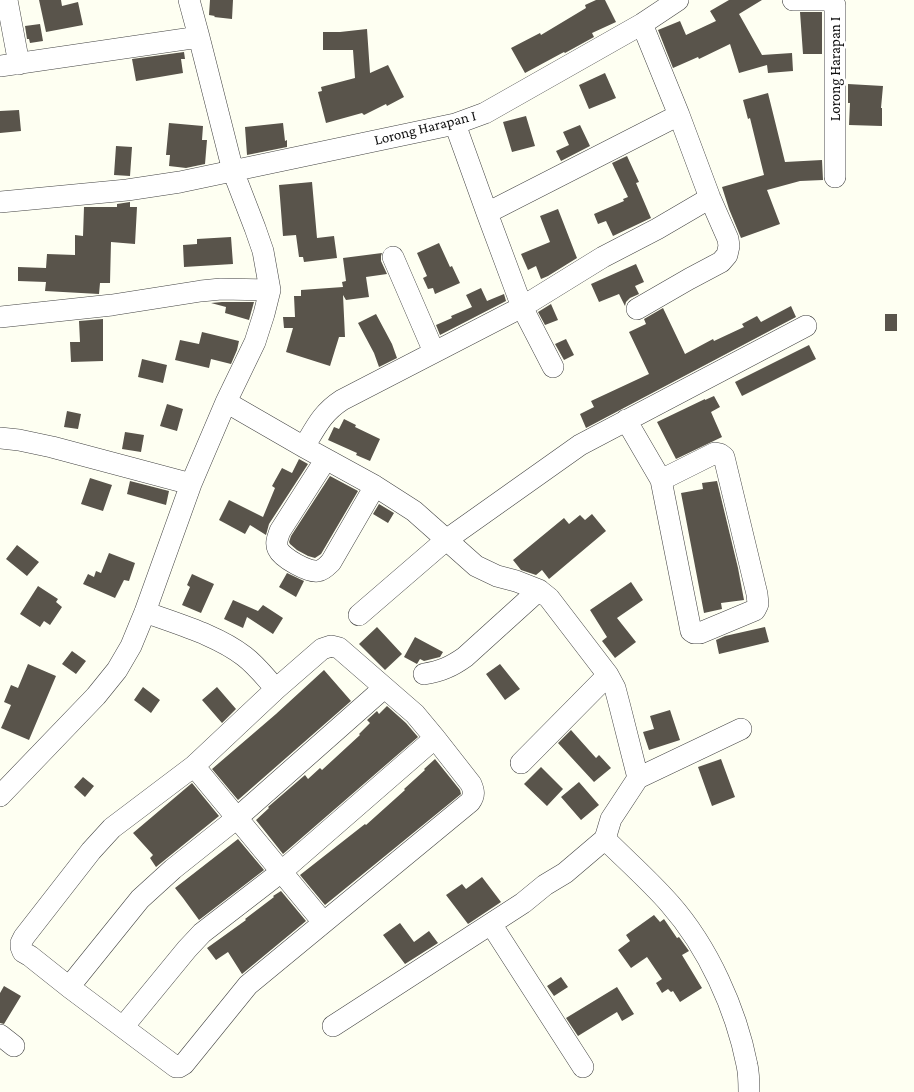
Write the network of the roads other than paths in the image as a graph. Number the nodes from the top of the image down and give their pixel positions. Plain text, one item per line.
1 (7, 0) edge
2 (189, 0) edge
3 (678, 0) edge
4 (793, 0) edge
5 (642, 24) junction
6 (199, 37) junction
7 (9, 65) edge
8 (679, 114) junction
9 (455, 124) junction
10 (233, 171) junction
11 (835, 177) dead end
12 (710, 198) junction
13 (0, 202) edge
14 (487, 214) junction
15 (393, 257) dead end
16 (270, 290) junction
17 (522, 307) junction
18 (637, 309) dead end
19 (0, 317) edge
20 (806, 326) dead end
21 (434, 352) junction
22 (553, 367) dead end
23 (226, 402) junction
24 (626, 420) junction
25 (0, 438) edge
26 (304, 447) junction
27 (326, 459) junction
28 (661, 480) junction
29 (191, 484) junction
30 (375, 486) junction
31 (446, 540) junction
32 (539, 590) junction
33 (146, 612) junction
34 (359, 615) dead end
35 (424, 674) dead end
36 (608, 675) junction
37 (384, 688) junction
38 (276, 690) junction
39 (741, 729) dead end
40 (435, 738) junction
41 (521, 763) dead end
42 (194, 766) junction
43 (638, 778) junction
44 (0, 796) edge
45 (237, 818) junction
46 (605, 839) junction
47 (281, 872) junction
48 (323, 922) junction
49 (491, 924) junction
50 (69, 987) junction
51 (333, 1026) dead end
52 (123, 1027) junction
53 (583, 1067) dead end
54 (749, 1092) edge

1 - 7 street
2 - 6 street
3 - 5 street, Lorong Harapan I
4 - 11 street, Lorong Harapan I
5 - 8 street
5 - 9 street, Lorong Harapan I
6 - 7 street
6 - 10 street
8 - 12 street
8 - 14 street
9 - 10 street, Lorong Harapan I
9 - 14 street
10 - 13 street, Lorong Harapan I
10 - 16 street
12 - 17 street
12 - 18 street
14 - 17 street
15 - 21 street
16 - 19 street
16 - 23 street
17 - 21 street
17 - 22 street
20 - 24 street
21 - 26 street
23 - 26 street
23 - 29 street
24 - 28 street
24 - 31 street
25 - 29 street
26 - 27 street
27 - 30 street
27 - 30 street
28 - 28 street
29 - 33 street
30 - 31 street
31 - 32 street
31 - 34 street
32 - 35 street
32 - 36 street
33 - 38 street
33 - 44 street
36 - 41 street
36 - 43 street
37 - 38 street
37 - 40 street
37 - 45 street
38 - 42 street
39 - 43 street
40 - 47 street
40 - 48 street
42 - 45 street
42 - 50 street
43 - 46 street
45 - 47 street
45 - 50 street
46 - 49 street
46 - 54 street
47 - 48 street
47 - 52 street
48 - 52 street
49 - 51 street
49 - 53 street
50 - 52 street

